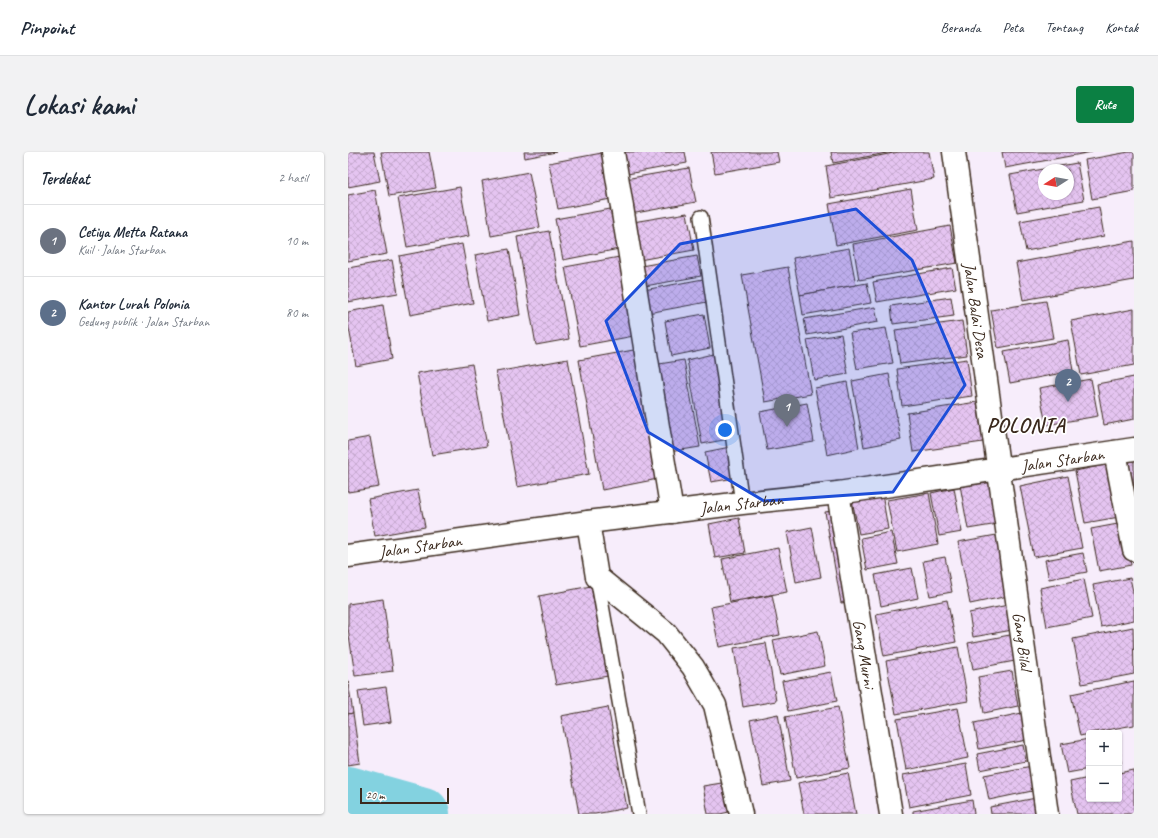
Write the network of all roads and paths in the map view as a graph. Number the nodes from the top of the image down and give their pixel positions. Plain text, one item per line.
1 (613, 152) edge
2 (954, 152) edge
3 (701, 217) dead end
4 (1124, 450) edge
5 (998, 469) junction
6 (838, 493) junction
7 (742, 503) junction
8 (672, 512) junction
9 (588, 522) junction
10 (1134, 550) edge
11 (348, 556) edge
12 (598, 577) junction
13 (639, 814) edge
14 (741, 814) edge
15 (891, 814) edge
16 (1047, 814) edge

1 - 8 street
2 - 5 street, Jalan Balai Desa
3 - 7 lane
4 - 5 street, Jalan Starban
4 - 10 street
5 - 6 street, Jalan Starban
5 - 16 street, Gang Bilal
6 - 7 street, Jalan Starban
6 - 15 street, Gang Murni
7 - 8 street, Jalan Starban
8 - 9 street, Jalan Starban
9 - 11 street, Jalan Starban
9 - 12 street
12 - 13 lane
12 - 14 street

